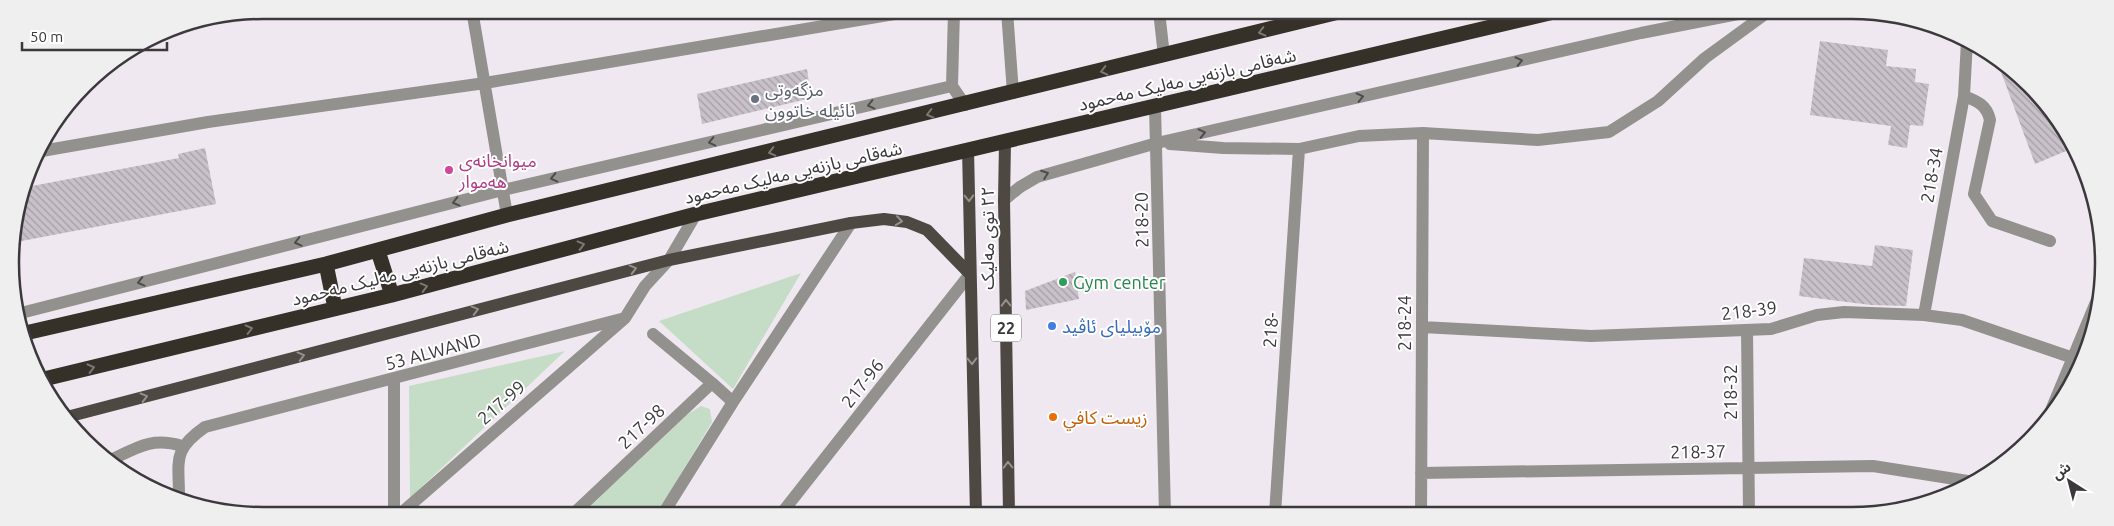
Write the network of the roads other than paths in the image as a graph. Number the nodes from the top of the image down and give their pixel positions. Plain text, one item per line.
1 (473, 19) edge
2 (864, 19) edge
3 (954, 19) edge
4 (1008, 19) edge
5 (1160, 19) edge
6 (1315, 19) edge
7 (1524, 19) edge
8 (1712, 19) edge
9 (1758, 19) edge
10 (1967, 48) edge
11 (1164, 56) junction
12 (484, 83) junction
13 (952, 86) junction
14 (1013, 93) junction
15 (1964, 96) junction
16 (965, 105) junction
17 (1155, 106) junction
18 (1423, 133) junction
19 (1005, 142) junction
20 (1157, 143) junction
21 (968, 149) junction
22 (1299, 149) junction
23 (46, 150) edge
24 (503, 190) junction
25 (1004, 200) junction
26 (696, 214) junction
27 (507, 215) junction
28 (851, 223) junction
29 (2050, 241) dead end
30 (378, 251) junction
31 (669, 260) junction
32 (326, 264) junction
33 (970, 274) junction
34 (392, 295) junction
35 (335, 308) junction
36 (23, 312) edge
37 (1924, 315) junction
38 (626, 318) junction
39 (1422, 327) junction
40 (1747, 330) junction
41 (29, 332) edge
42 (654, 334) dead end
43 (2076, 358) edge
44 (48, 378) edge
45 (394, 379) junction
46 (712, 383) junction
47 (733, 402) junction
48 (72, 416) edge
49 (182, 446) junction
50 (115, 458) edge
51 (1748, 468) junction
52 (1421, 473) junction
53 (1963, 480) edge
54 (180, 493) edge
55 (394, 507) edge
56 (408, 507) edge
57 (580, 507) edge
58 (667, 507) edge
59 (787, 507) edge
60 (976, 507) edge
61 (1009, 507) edge
62 (1164, 507) edge
63 (1275, 507) edge
64 (1421, 507) edge
65 (1749, 507) edge

1 - 12 street
2 - 12 street
3 - 13 street
4 - 14 street
5 - 11 street
6 -> 11 highway, شەقامی بازنەیی مەلیک مەحمود
7 - 17 highway, شەقامی بازنەیی مەلیک مەحمود
20 -> 8 street
9 - 18 street
10 - 15 street, 218-34
11 -> 14 highway, شەقامی بازنەیی مەلیک مەحمود
12 - 23 street
12 - 24 street
13 - 16 street
13 -> 24 street
14 - 16 highway, شەقامی بازنەیی مەلیک مەحمود
15 - 29 street
15 - 37 street, 218-34
16 -> 27 highway, شەقامی بازنەیی مەلیک مەحمود
17 - 19 highway, شەقامی بازنەیی مەلیک مەحمود
17 - 20 street, 218-20
18 - 22 street
18 - 39 street, 218-24
19 - 21 highway, شەقامی بازنەیی مەلیک مەحمود
19 - 25 main road, ٢٢ توی مەلیک / 22
20 - 22 street
25 -> 20 street
20 - 62 street, 218-20
21 - 26 highway, شەقامی بازنەیی مەلیک مەحمود
21 -> 33 main road, ٢٢ توی مەلیک / 22
22 - 63 street, 218-
24 - 27 street
24 -> 36 street
61 -> 25 main road, ٢٢ توی مەلیک / 22
26 - 31 street
34 -> 26 highway, شەقامی بازنەیی مەلیک مەحمود
27 - 30 highway, شەقامی بازنەیی مەلیک مەحمود
28 - 31 main road
28 -> 33 main road
28 - 47 street
30 - 32 highway, شەقامی بازنەیی مەلیک مەحمود
30 - 34 highway
31 - 38 street
48 -> 31 main road
32 - 35 highway
32 - 41 highway, شەقامی بازنەیی مەلیک مەحمود
33 - 59 street, 217-96
33 -> 60 main road, ٢٢ توی مەلیک / 22
34 - 35 highway, شەقامی بازنەیی مەلیک مەحمود
44 -> 35 highway, شەقامی بازنەیی مەلیک مەحمود
37 - 40 street, 218-39
37 - 43 street, 218-39
38 - 45 street, 53 ALWAND
38 - 56 street, 217-99
39 - 40 street, 218-39
39 - 52 street, 218-24
40 - 51 street, 218-32
42 - 46 street
45 - 49 street, 53 ALWAND
45 - 55 street
46 - 47 street
46 - 57 street, 217-98
47 - 58 street
49 - 50 street
49 - 54 street
51 - 52 street, 218-37
51 - 53 street, 218-37
51 - 65 street, 218-32
52 - 64 street, 218-24

